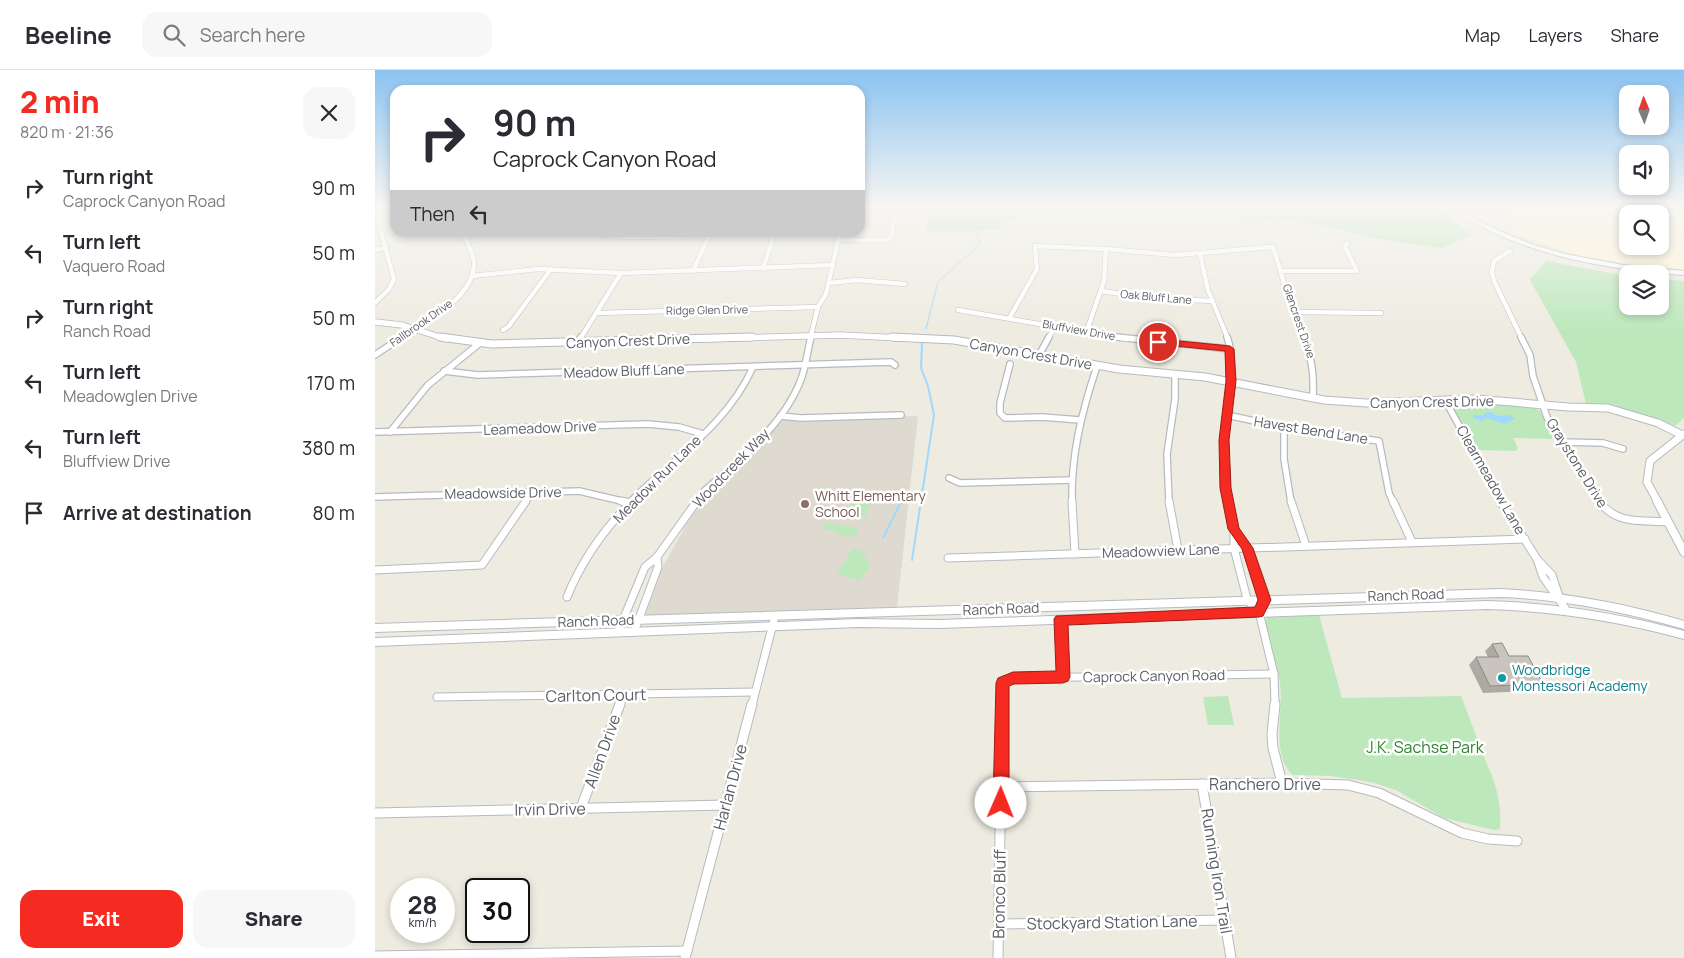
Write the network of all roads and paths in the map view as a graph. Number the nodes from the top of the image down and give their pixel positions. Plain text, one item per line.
1 (386, 248) edge
2 (469, 248) edge
3 (703, 248) edge
4 (770, 248) edge
5 (836, 248) edge
6 (1035, 248) edge
7 (1093, 248) edge
8 (1244, 248) edge
9 (1274, 248) edge
10 (1346, 248) edge
11 (1518, 248) edge
12 (1537, 248) edge
13 (1106, 249) junction
14 (1510, 251) dead end
15 (1200, 254) junction
16 (833, 265) junction
17 (551, 269) junction
18 (763, 269) junction
19 (693, 271) junction
20 (1282, 271) junction
21 (621, 273) junction
22 (1684, 273) edge
23 (1619, 274) edge
24 (472, 276) junction
25 (1669, 278) edge
26 (1684, 279) edge
27 (829, 283) junction
28 (905, 284) dead end
29 (1101, 291) junction
30 (1212, 301) junction
31 (375, 303) edge
32 (818, 308) junction
33 (958, 310) dead end
34 (597, 312) junction
35 (1294, 312) junction
36 (1381, 313) dead end
37 (1010, 317) junction
38 (375, 322) edge
39 (1055, 326) junction
40 (413, 329) junction
41 (503, 330) dead end
42 (1086, 332) junction
43 (811, 336) junction
44 (578, 342) junction
45 (480, 343) junction
46 (1230, 349) junction
47 (375, 355) edge
48 (1039, 355) junction
49 (1011, 364) dead end
50 (895, 365) dead end
51 (803, 366) junction
52 (1097, 366) junction
53 (753, 367) junction
54 (445, 371) junction
55 (1175, 375) junction
56 (1231, 381) junction
57 (1313, 398) junction
58 (1445, 400) junction
59 (1542, 405) junction
60 (901, 415) dead end
61 (1227, 415) junction
62 (780, 416) junction
63 (1081, 420) junction
64 (1284, 427) junction
65 (375, 432) edge
66 (391, 432) junction
67 (703, 434) junction
68 (1683, 434) edge
69 (1562, 442) junction
70 (1623, 449) dead end
71 (949, 478) dead end
72 (1072, 480) junction
73 (531, 492) junction
74 (375, 497) edge
75 (631, 503) junction
76 (1668, 522) junction
77 (1234, 529) junction
78 (1525, 539) junction
79 (1412, 542) junction
80 (1306, 546) junction
81 (1234, 548) junction
82 (1247, 548) junction
83 (1178, 550) junction
84 (1684, 552) edge
85 (1075, 554) junction
86 (657, 557) junction
87 (947, 558) dead end
88 (375, 570) edge
89 (1559, 596) junction
90 (567, 597) dead end
91 (1264, 600) junction
92 (1248, 601) junction
93 (1565, 608) junction
94 (1259, 612) junction
95 (775, 616) junction
96 (638, 619) junction
97 (1061, 619) junction
98 (623, 620) junction
99 (1684, 625) edge
100 (772, 627) junction
101 (375, 628) edge
102 (618, 632) junction
103 (634, 632) junction
104 (1684, 635) edge
105 (375, 642) edge
106 (1274, 674) junction
107 (1063, 677) junction
108 (1005, 680) joint
109 (755, 692) junction
110 (623, 694) junction
111 (437, 697) dead end
112 (1282, 783) junction
113 (1202, 784) junction
114 (1001, 787) junction
115 (725, 805) junction
116 (581, 808) junction
117 (375, 813) edge
118 (1517, 841) dead end
119 (1225, 920) junction
120 (999, 924) junction
121 (686, 955) edge
122 (375, 956) edge
123 (509, 956) edge
124 (998, 958) edge
125 (1231, 958) edge

1 - 31 street
2 - 24 street
3 - 19 street
4 - 18 street
5 - 16 street, Woodcreek Way
6 - 37 street
7 - 13 street
8 - 15 street, Glencrest Drive
9 - 20 street, Glencrest Drive
10 - 20 street
11 - 23 main road
12 - 22 main road
13 - 15 street
13 - 29 street
14 - 59 street, Graystone Drive
15 - 30 street
16 - 18 street
16 - 27 street, Woodcreek Way
17 - 21 street
17 - 24 street
17 - 41 street
18 - 19 street
19 - 21 street
20 - 35 street, Glencrest Drive
21 - 34 street
24 - 40 street, Fallbrook Drive
25 - 26 main road
27 - 28 street
27 - 32 street, Woodcreek Way
29 - 30 street, Oak Bluff Lane
29 - 42 street
30 - 46 street
32 - 34 street, Ridge Glen Drive
32 - 43 street, Woodcreek Way
33 - 37 street, Bluffview Drive
34 - 44 street
35 - 36 street
35 - 57 street, Glencrest Drive
37 - 39 street, Bluffview Drive
38 - 40 street, Canyon Crest Drive
39 - 42 street, Bluffview Drive
39 - 48 street
40 - 45 street, Canyon Crest Drive
40 - 47 street, Fallbrook Drive
42 - 46 street, Bluffview Drive
43 - 44 street, Canyon Crest Drive
43 - 48 street, Canyon Crest Drive
43 - 51 street, Woodcreek Way
44 - 45 street, Canyon Crest Drive
45 - 54 street
46 - 56 street
48 - 52 street, Canyon Crest Drive
49 - 63 street
50 - 51 street, Meadow Bluff Lane
51 - 53 street, Meadow Bluff Lane
51 - 62 street, Woodcreek Way
52 - 55 street, Canyon Crest Drive
52 - 63 street
53 - 54 street, Meadow Bluff Lane
53 - 67 street, Meadow Run Lane
54 - 66 street
55 - 56 street, Canyon Crest Drive
55 - 83 street
56 - 57 street, Canyon Crest Drive
56 - 61 street
57 - 58 street, Canyon Crest Drive
58 - 59 street, Canyon Crest Drive
58 - 78 street, Clearmeadow Lane
59 - 68 street, Canyon Crest Drive
59 - 69 street, Graystone Drive
60 - 62 street
61 - 64 street, Havest Bend Lane
61 - 77 street
62 - 86 street, Woodcreek Way
63 - 72 street
64 - 79 street, Havest Bend Lane
64 - 80 street
65 - 66 street, Leameadow Drive
66 - 67 street, Leameadow Drive
67 - 75 street, Meadow Run Lane
68 - 76 street
69 - 70 street
69 - 76 street, Graystone Drive
71 - 72 street
72 - 85 street
73 - 74 street, Meadowside Drive
73 - 75 street, Meadowside Drive
73 - 88 street
75 - 90 street, Meadow Run Lane
76 - 84 street
77 - 81 street
77 - 82 street
78 - 79 street, Meadowview Lane
78 - 89 street, Clearmeadow Lane
79 - 80 street, Meadowview Lane
80 - 82 street, Meadowview Lane
81 - 82 street, Meadowview Lane
81 - 83 street, Meadowview Lane
81 - 92 street
82 - 91 street
83 - 85 street, Meadowview Lane
85 - 87 street, Meadowview Lane
86 - 96 street, Woodcreek Way
86 - 98 street, Woodcreek Way
89 - 91 main road, Ranch Road
89 - 93 street, Clearmeadow Lane
89 - 99 main road, Ranch Road
91 - 92 main road, Ranch Road
91 - 94 street
92 - 94 street
92 - 95 main road, Ranch Road
93 - 94 main road, Ranch Road
93 - 104 main road, Ranch Road
94 - 97 main road, Ranch Road
94 - 106 street
95 - 96 main road, Ranch Road
95 - 100 street, Harlan Drive
96 - 98 main road, Ranch Road
96 - 103 street, Woodcreek Way
97 - 100 main road, Ranch Road
97 - 107 street
98 - 101 main road, Ranch Road
98 - 102 street, Woodcreek Way
100 - 103 main road, Ranch Road
100 - 109 street, Harlan Drive
102 - 103 main road, Ranch Road
102 - 105 main road, Ranch Road
106 - 107 street, Caprock Canyon Road
106 - 112 street
107 - 108 street, Caprock Canyon Road
108 - 114 street, Bronco Bluff
109 - 110 street, Carlton Court
109 - 115 street, Harlan Drive
110 - 111 street, Carlton Court
110 - 116 street, Allen Drive
112 - 113 street, Ranchero Drive
112 - 118 street, Ranchero Drive
113 - 114 street, Ranchero Drive
113 - 119 street, Running Iron Trail
114 - 120 street, Bronco Bluff
115 - 116 street, Irvin Drive
115 - 121 street, Harlan Drive
116 - 117 street, Irvin Drive
119 - 120 street, Stockyard Station Lane
119 - 125 street, Running Iron Trail
120 - 124 street, Bronco Bluff
121 - 123 street
122 - 123 street

